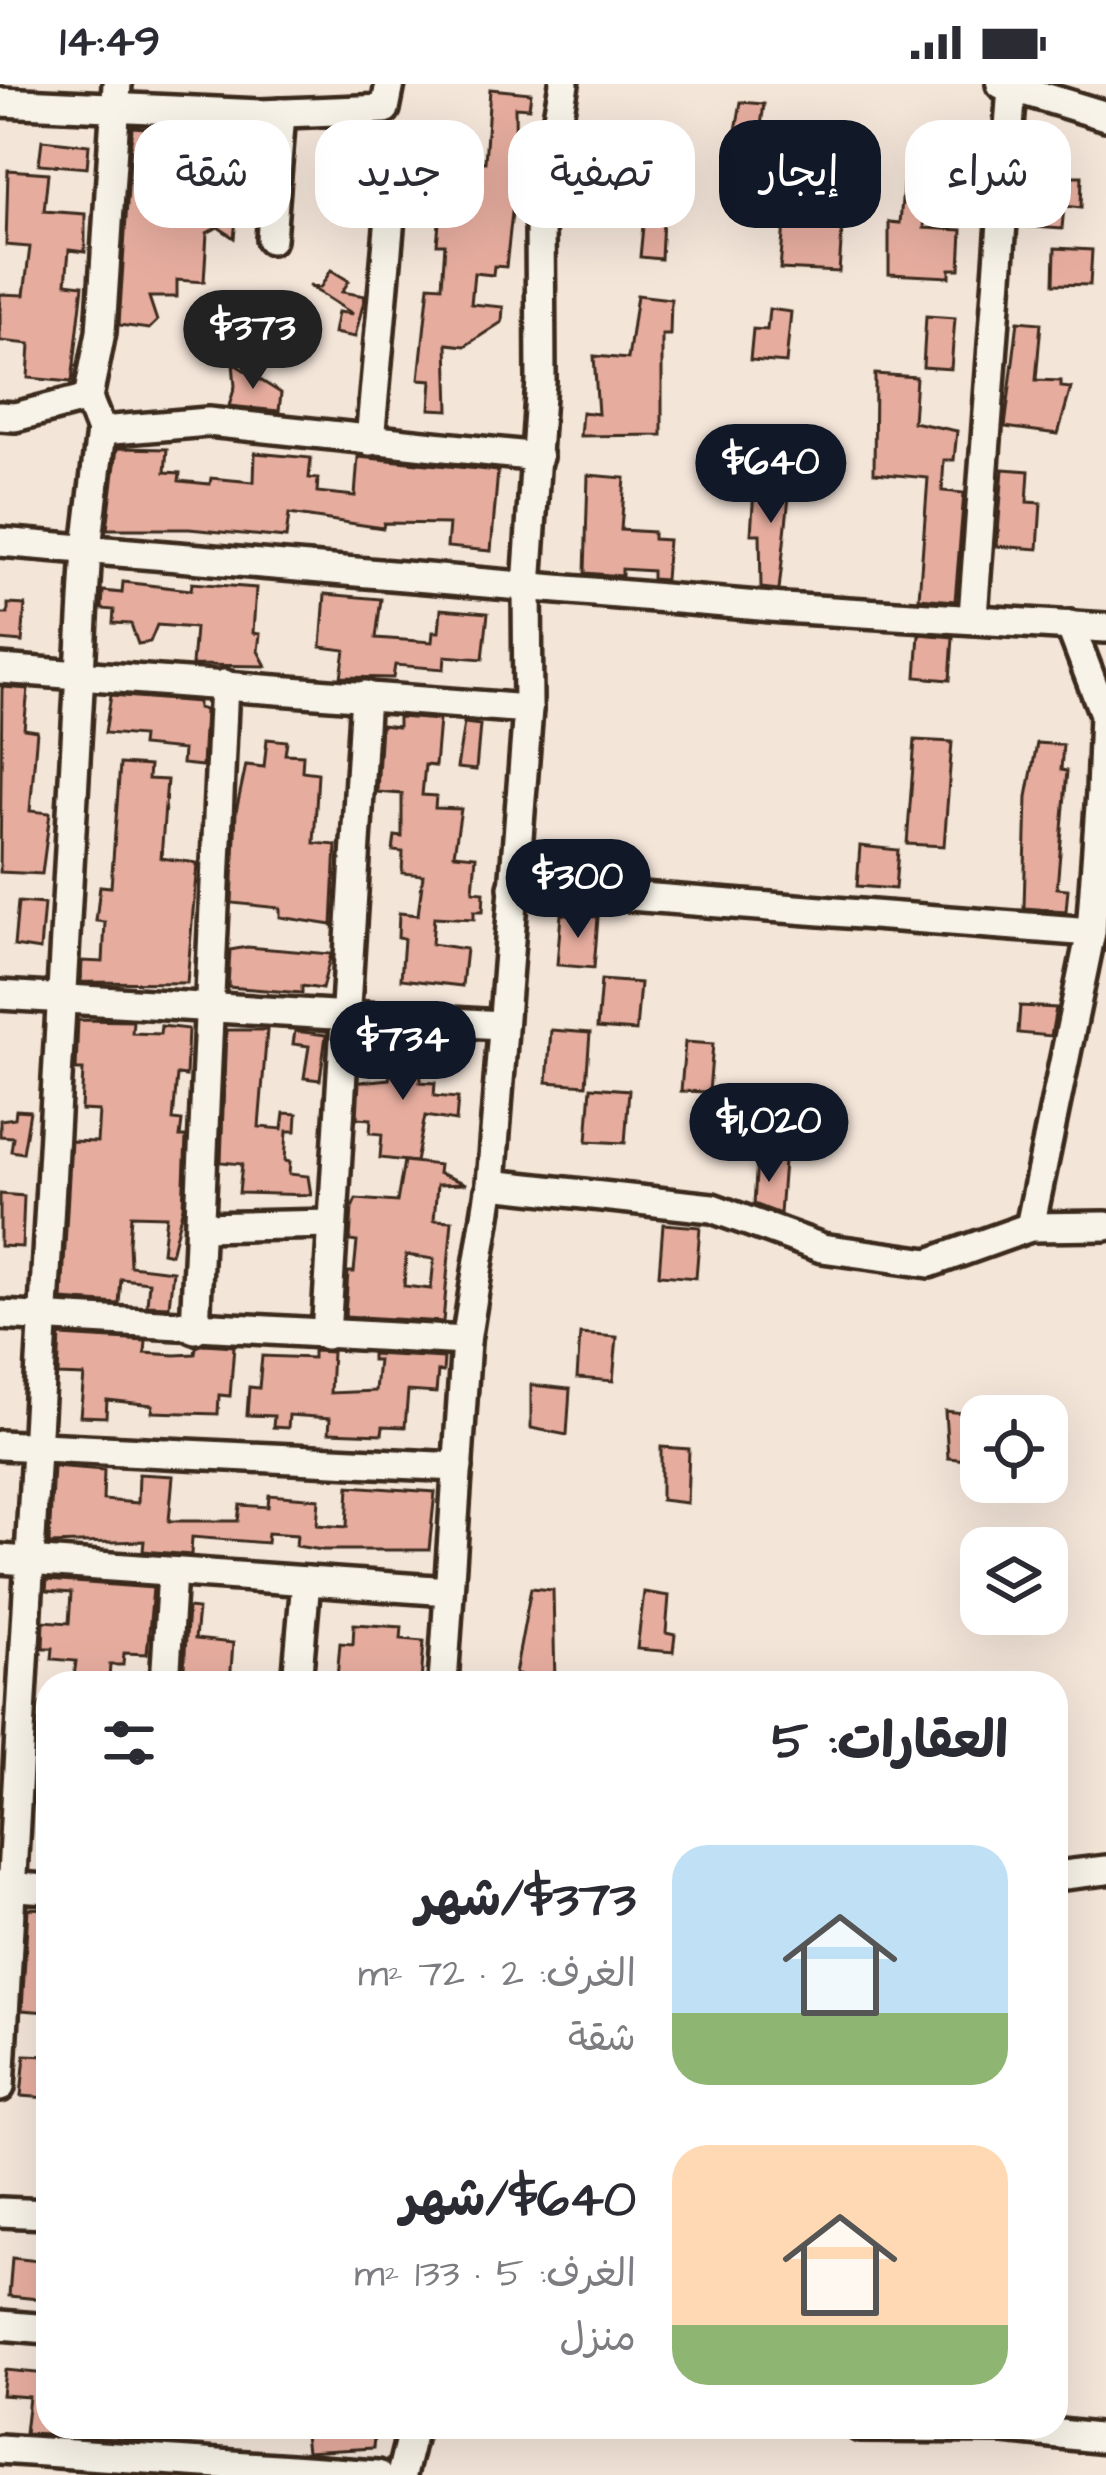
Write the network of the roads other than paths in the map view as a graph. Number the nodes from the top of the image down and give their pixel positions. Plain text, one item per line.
1 (262, 84) edge
2 (390, 84) edge
3 (564, 84) edge
4 (1007, 86) edge
5 (116, 95) edge
6 (0, 102) edge
7 (270, 114) junction
8 (1106, 116) edge
9 (389, 228) edge
10 (271, 238) dead end
11 (88, 398) junction
12 (0, 416) edge
13 (101, 431) junction
14 (370, 441) junction
15 (538, 457) junction
16 (0, 542) edge
17 (87, 548) junction
18 (527, 587) junction
19 (973, 616) junction
20 (1070, 626) junction
21 (1106, 628) edge
22 (0, 669) edge
23 (80, 676) junction
24 (224, 684) junction
25 (365, 695) junction
26 (528, 709) junction
27 (513, 886) junction
28 (1091, 932) junction
29 (0, 995) edge
30 (64, 998) junction
31 (211, 1006) junction
32 (343, 1014) junction
33 (501, 1025) junction
34 (490, 1184) junction
35 (332, 1224) junction
36 (1106, 1226) edge
37 (200, 1227) junction
38 (1030, 1228) junction
39 (0, 1315) edge
40 (44, 1317) junction
41 (195, 1329) junction
42 (326, 1335) junction
43 (466, 1341) junction
44 (0, 1445) edge
45 (38, 1448) junction
46 (458, 1467) junction
47 (14, 1560) edge
48 (172, 1573) junction
49 (306, 1581) junction
50 (449, 1591) junction
51 (166, 1671) edge
52 (298, 1671) edge
53 (444, 1671) edge
54 (1106, 1870) edge
55 (1068, 1875) edge
56 (6, 1886) edge
57 (36, 1887) edge
58 (0, 2087) edge
59 (0, 2212) edge
60 (36, 2214) edge
61 (0, 2325) edge
62 (36, 2328) edge
63 (1068, 2435) edge
64 (410, 2439) edge
65 (1106, 2439) edge
66 (0, 2449) edge
67 (117, 2467) edge
68 (247, 2471) edge
69 (377, 2475) edge
70 (401, 2475) edge

1 - 7 street
2 - 7 street
3 - 15 street
4 - 8 street
4 - 19 street
5 - 6 street
5 - 7 street
5 - 11 street
7 - 10 street
9 - 14 street
11 - 12 street
11 - 13 street
13 - 14 street
13 - 17 street
14 - 15 street
15 - 18 street
16 - 17 street
17 - 18 street
17 - 23 street
18 - 19 street
18 - 26 street
19 - 20 street
20 - 21 street
20 - 28 street
22 - 23 street
23 - 24 street
23 - 30 street
24 - 25 street
24 - 31 street
25 - 26 street
25 - 32 street
26 - 27 street
27 - 28 street
27 - 33 street
28 - 38 street
29 - 30 street
30 - 31 street
30 - 40 street
31 - 32 street
31 - 37 street
32 - 33 street
32 - 35 street
33 - 34 street
34 - 38 street
34 - 43 street
35 - 37 street
35 - 42 street
36 - 38 street
37 - 41 street
39 - 40 street
40 - 41 street
40 - 45 street
41 - 42 street
42 - 43 street
43 - 46 street
44 - 45 street
45 - 46 street
45 - 47 street
46 - 50 street
47 - 48 street
47 - 56 street
48 - 49 street
48 - 51 street
49 - 50 street
49 - 52 street
50 - 53 street
54 - 55 street
56 - 57 street
56 - 58 street
59 - 60 street
61 - 62 street
63 - 65 street
64 - 70 street
66 - 67 street
67 - 68 street
68 - 69 street

